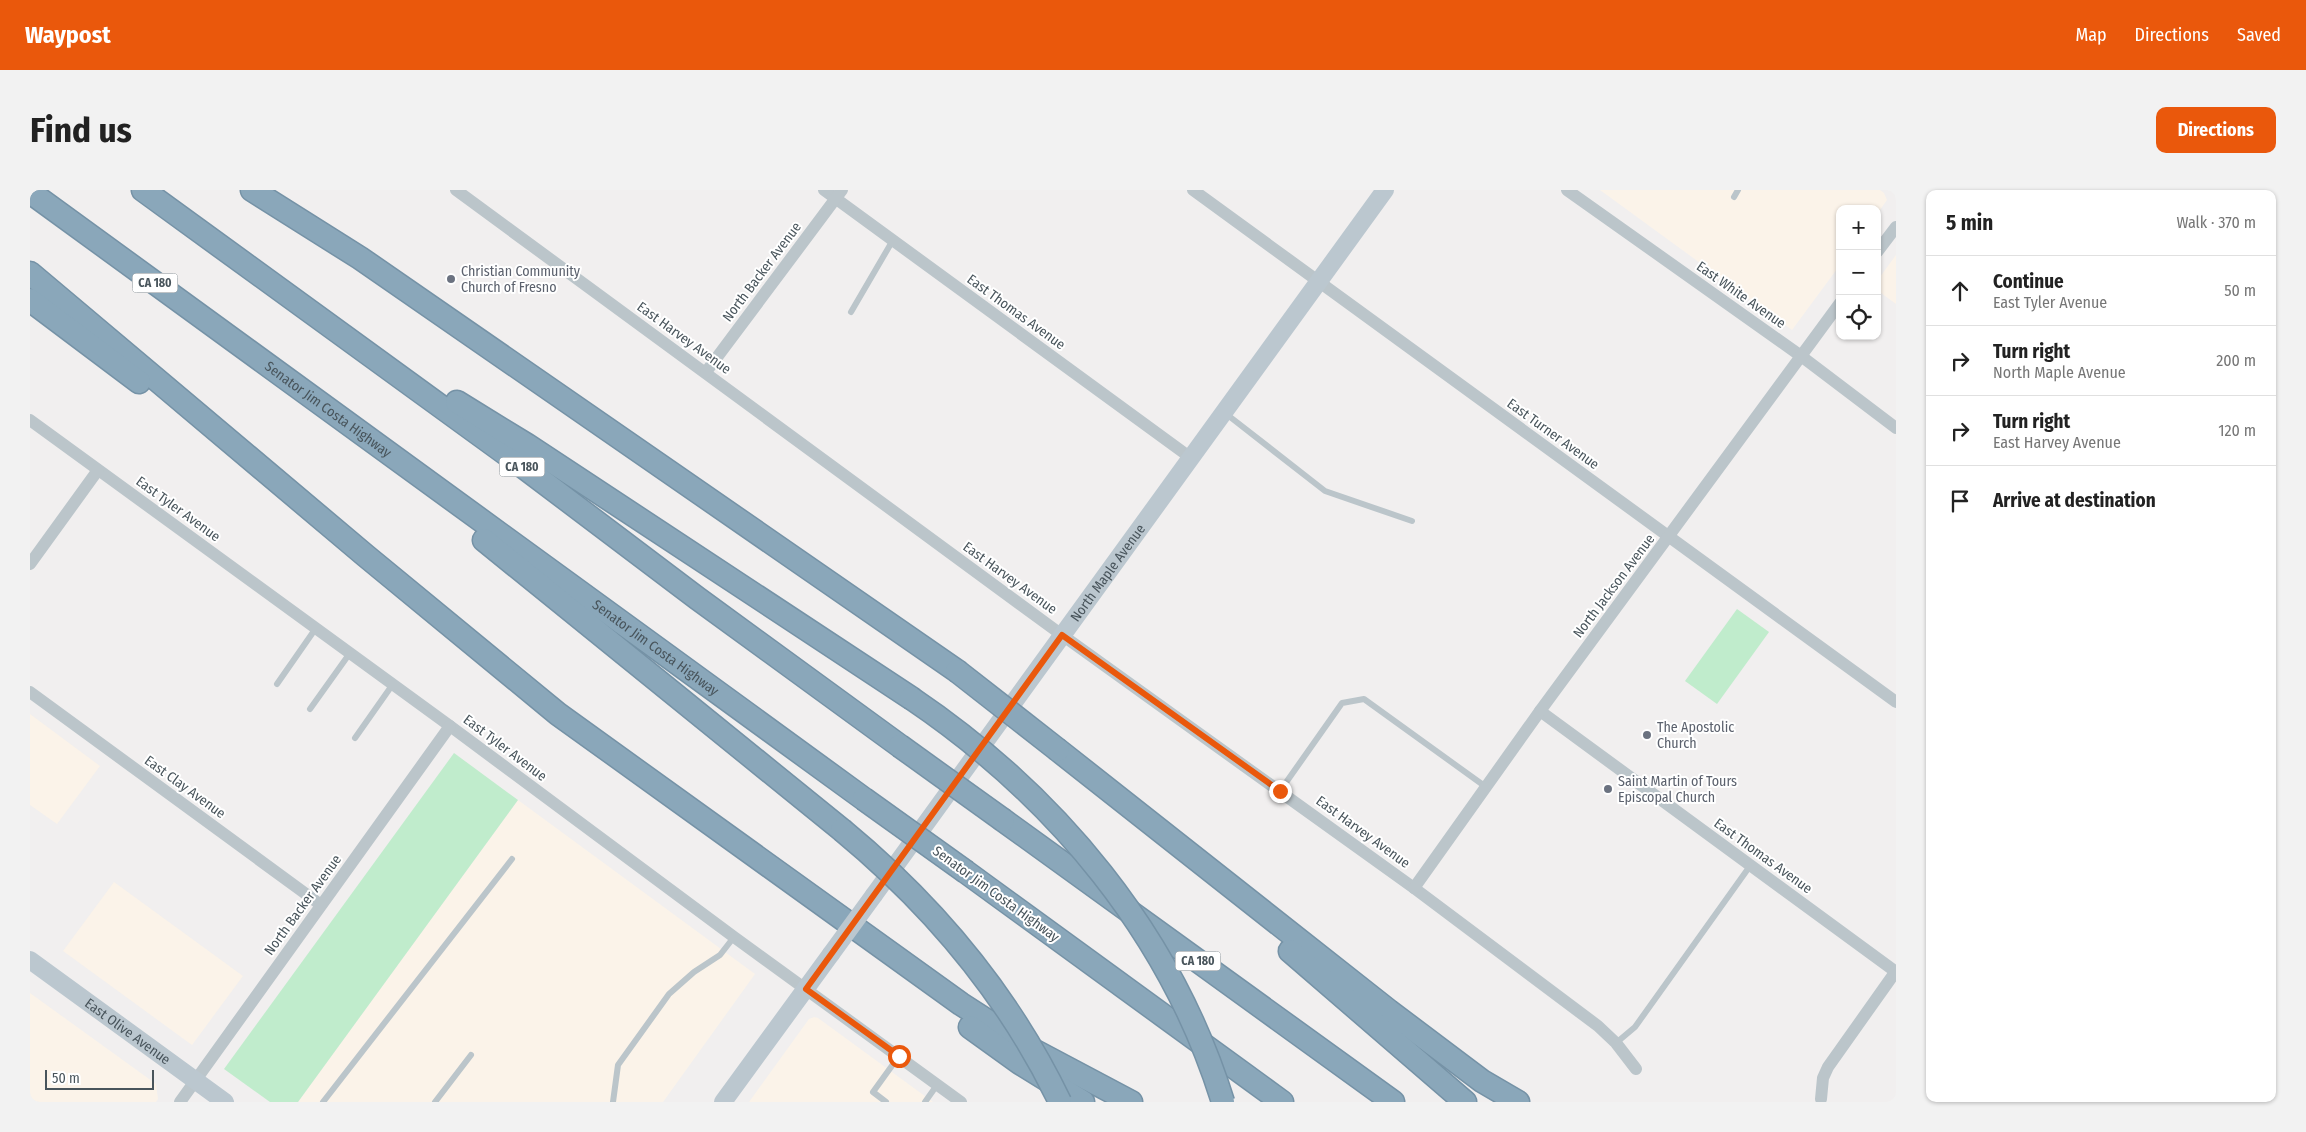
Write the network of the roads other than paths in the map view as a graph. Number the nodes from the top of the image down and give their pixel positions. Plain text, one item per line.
1 (142, 190) edge
2 (252, 190) edge
3 (275, 190) edge
4 (456, 190) edge
5 (824, 190) edge
6 (1193, 190) edge
7 (1385, 190) edge
8 (1567, 190) edge
9 (1738, 190) edge
10 (30, 192) edge
11 (839, 194) edge
12 (1734, 197) dead end
13 (1896, 227) edge
14 (893, 240) junction
15 (1879, 250) edge
16 (360, 258) junction
17 (30, 273) edge
18 (1318, 282) junction
19 (30, 300) edge
20 (1836, 308) edge
21 (851, 312) dead end
22 (319, 318) junction
23 (1801, 356) junction
24 (706, 372) junction
25 (280, 373) junction
26 (1224, 412) junction
27 (30, 420) edge
28 (1896, 428) edge
29 (1191, 458) junction
30 (98, 470) junction
31 (1412, 521) dead end
32 (1670, 537) junction
33 (366, 556) junction
34 (30, 564) edge
35 (316, 628) junction
36 (1062, 635) junction
37 (350, 653) junction
38 (277, 684) dead end
39 (393, 684) junction
40 (30, 692) edge
41 (1896, 702) edge
42 (310, 709) dead end
43 (1540, 711) junction
44 (450, 726) junction
45 (355, 738) dead end
46 (1058, 750) junction
47 (1486, 788) junction
48 (1280, 791) junction
49 (512, 858) dead end
50 (1750, 866) junction
51 (1414, 888) junction
52 (809, 895) junction
53 (321, 905) junction
54 (734, 937) junction
55 (30, 960) edge
56 (1896, 972) edge
57 (806, 989) junction
58 (1616, 1043) junction
59 (471, 1054) dead end
60 (899, 1056) junction
61 (1636, 1069) dead end
62 (196, 1080) junction
63 (938, 1084) junction
64 (1821, 1099) dead end
65 (180, 1102) edge
66 (225, 1102) edge
67 (323, 1102) edge
68 (434, 1102) edge
69 (613, 1102) edge
70 (723, 1102) edge
71 (886, 1102) edge
72 (925, 1102) edge
73 (961, 1102) edge
74 (1060, 1102) edge
75 (1083, 1102) edge
76 (1131, 1102) edge
77 (1223, 1102) edge
78 (1282, 1102) edge
79 (1393, 1102) edge
80 (1465, 1102) edge
81 (1518, 1102) edge

1 - 22 highway, CA 180
2 - 16 highway
3 - 16 highway
4 - 24 street, East Harvey Avenue
5 - 11 street, East Thomas Avenue
6 - 18 street, East Turner Avenue
7 - 18 street, North Maple Avenue
8 - 23 street, East White Avenue
9 - 12 lane
10 - 25 highway, Senator Jim Costa Highway / CA 180
11 - 14 street, East Thomas Avenue
11 - 24 street, North Backer Avenue
13 - 15 street
14 - 21 lane
14 - 29 street, East Thomas Avenue
16 - 46 highway, bridge
17 - 33 highway
18 - 26 street, North Maple Avenue
18 - 32 street, East Turner Avenue
19 - 33 highway
20 - 23 street, North Jackson Avenue
22 - 77 highway, bridge
22 - 79 highway, CA 180, bridge
23 - 28 street, East White Avenue
23 - 32 street, North Jackson Avenue
24 - 36 street, East Harvey Avenue
25 - 74 highway, bridge
25 - 78 highway, Senator Jim Costa Highway / CA 180, bridge
26 - 29 street, North Maple Avenue
26 - 31 lane
27 - 30 street, East Tyler Avenue
29 - 36 street, North Maple Avenue
30 - 34 street
30 - 35 street, East Tyler Avenue
32 - 41 street, East Turner Avenue
32 - 43 street, North Jackson Avenue
33 - 52 highway
35 - 37 street, East Tyler Avenue
35 - 38 lane
36 - 48 street, East Harvey Avenue
36 - 57 street, North Maple Avenue, bridge
37 - 39 street, East Tyler Avenue
37 - 42 lane
39 - 44 street, East Tyler Avenue
39 - 45 lane
40 - 53 street, East Clay Avenue
43 - 47 street, North Jackson Avenue
43 - 50 street, East Thomas Avenue
44 - 53 street, North Backer Avenue
44 - 54 street, East Tyler Avenue
46 - 80 highway
46 - 81 highway
47 - 48 lane
47 - 51 street, North Jackson Avenue
48 - 51 street, East Harvey Avenue
49 - 67 lane
50 - 56 street, East Thomas Avenue
50 - 58 lane
51 - 58 street, East Harvey Avenue
52 - 75 highway
52 - 76 highway
53 - 62 street, North Backer Avenue
54 - 57 street, East Tyler Avenue
54 - 69 lane
55 - 62 street, East Olive Avenue
56 - 64 street
57 - 60 street, East Tyler Avenue
57 - 70 street, North Maple Avenue
58 - 61 street, East Harvey Avenue
59 - 68 lane
60 - 63 street, East Tyler Avenue
60 - 71 lane
62 - 65 street, North Backer Avenue
62 - 66 street, East Olive Avenue
63 - 72 lane
63 - 73 street, East Tyler Avenue

